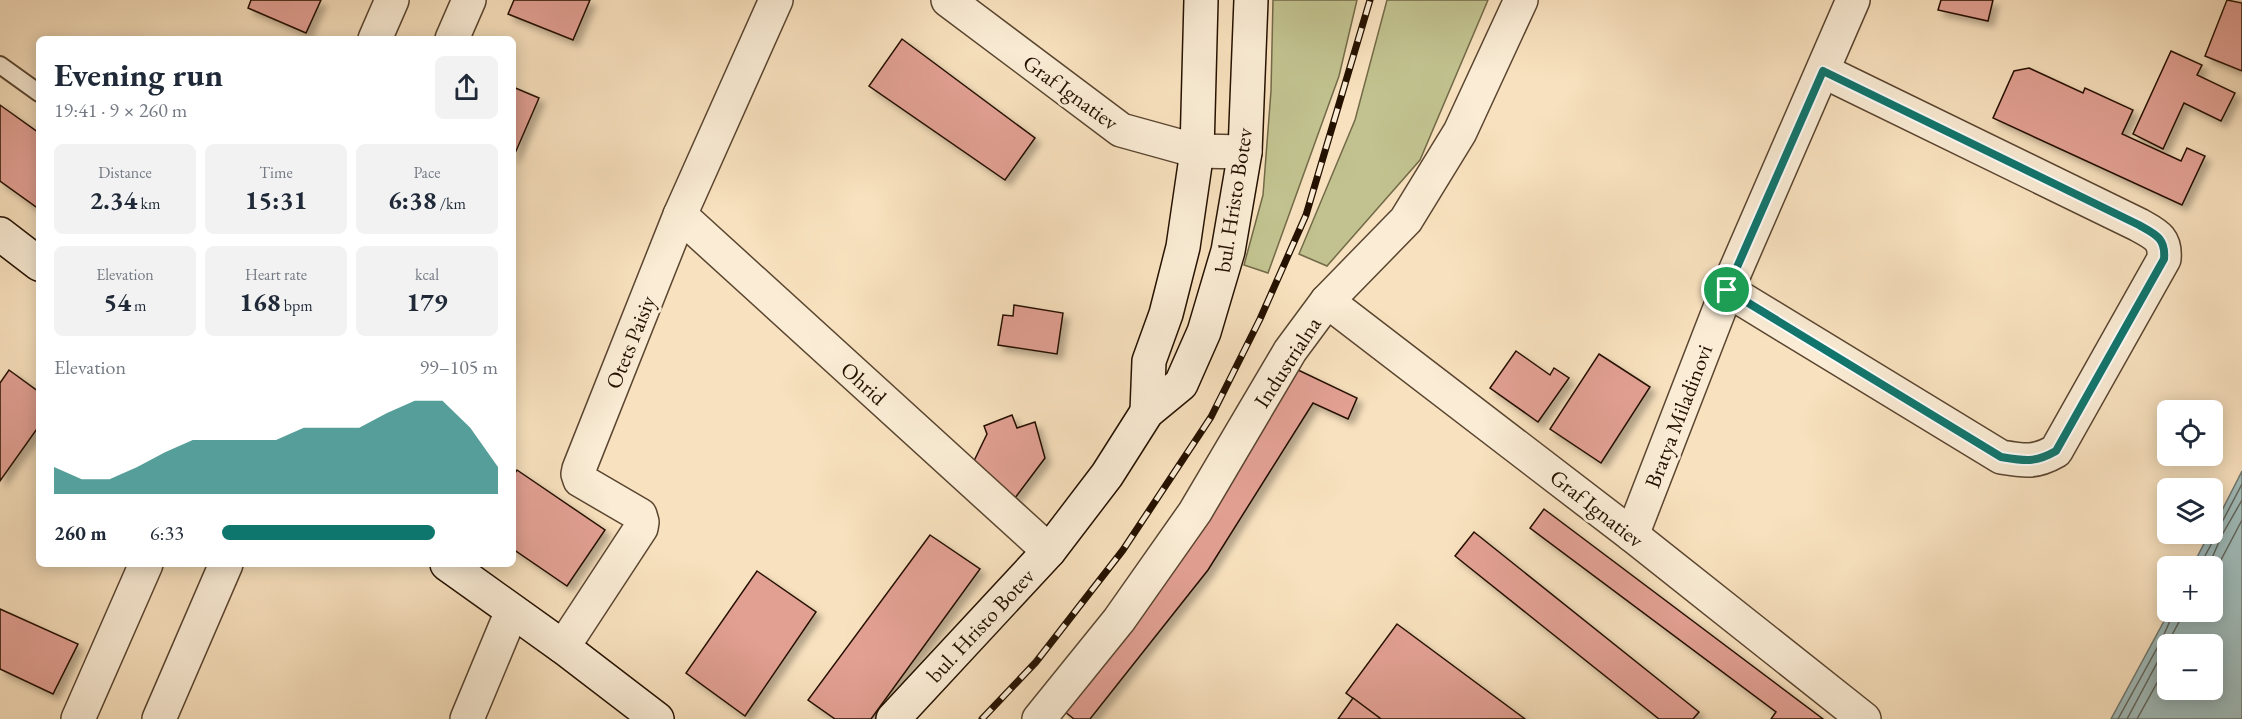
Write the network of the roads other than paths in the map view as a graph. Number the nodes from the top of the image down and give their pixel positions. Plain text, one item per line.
1 (392, 0) edge
2 (469, 0) edge
3 (776, 0) edge
4 (948, 0) edge
5 (1201, 0) edge
6 (1251, 0) edge
7 (1521, 0) edge
8 (1853, 0) edge
9 (376, 36) edge
10 (453, 36) edge
11 (0, 65) edge
12 (1823, 71) junction
13 (36, 91) edge
14 (1197, 151) junction
15 (1245, 152) junction
16 (680, 215) junction
17 (0, 234) edge
18 (36, 262) edge
19 (1727, 290) junction
20 (1327, 301) junction
21 (1147, 412) junction
22 (1632, 535) junction
23 (1049, 551) junction
24 (145, 567) edge
25 (225, 567) edge
26 (451, 567) edge
27 (512, 610) junction
28 (562, 647) junction
29 (78, 719) edge
30 (159, 719) edge
31 (467, 719) edge
32 (657, 719) edge
33 (894, 719) edge
34 (1039, 719) edge
35 (1864, 719) edge

1 - 9 street
2 - 10 street
3 - 16 street, Otets Paisiy
4 - 14 street, Graf Ignatiev
5 - 14 street, bul. Hristo Botev
6 - 15 street, bul. Hristo Botev
7 - 20 street, Industrialna
8 - 12 street, Bratya Miladinovi
11 - 13 lane
12 - 19 street, Bratya Miladinovi
12 - 19 street
14 - 15 street, Graf Ignatiev
14 - 21 street, bul. Hristo Botev
15 - 21 street, bul. Hristo Botev
16 - 23 street, Ohrid
16 - 28 street, Otets Paisiy
17 - 18 street
19 - 22 street, Bratya Miladinovi
20 - 22 street, Graf Ignatiev
20 - 34 street, Industrialna
21 - 23 street, bul. Hristo Botev
22 - 35 street, Graf Ignatiev
23 - 33 street, bul. Hristo Botev
24 - 29 street
25 - 30 street
26 - 27 street
27 - 28 street
27 - 31 street
28 - 32 street

